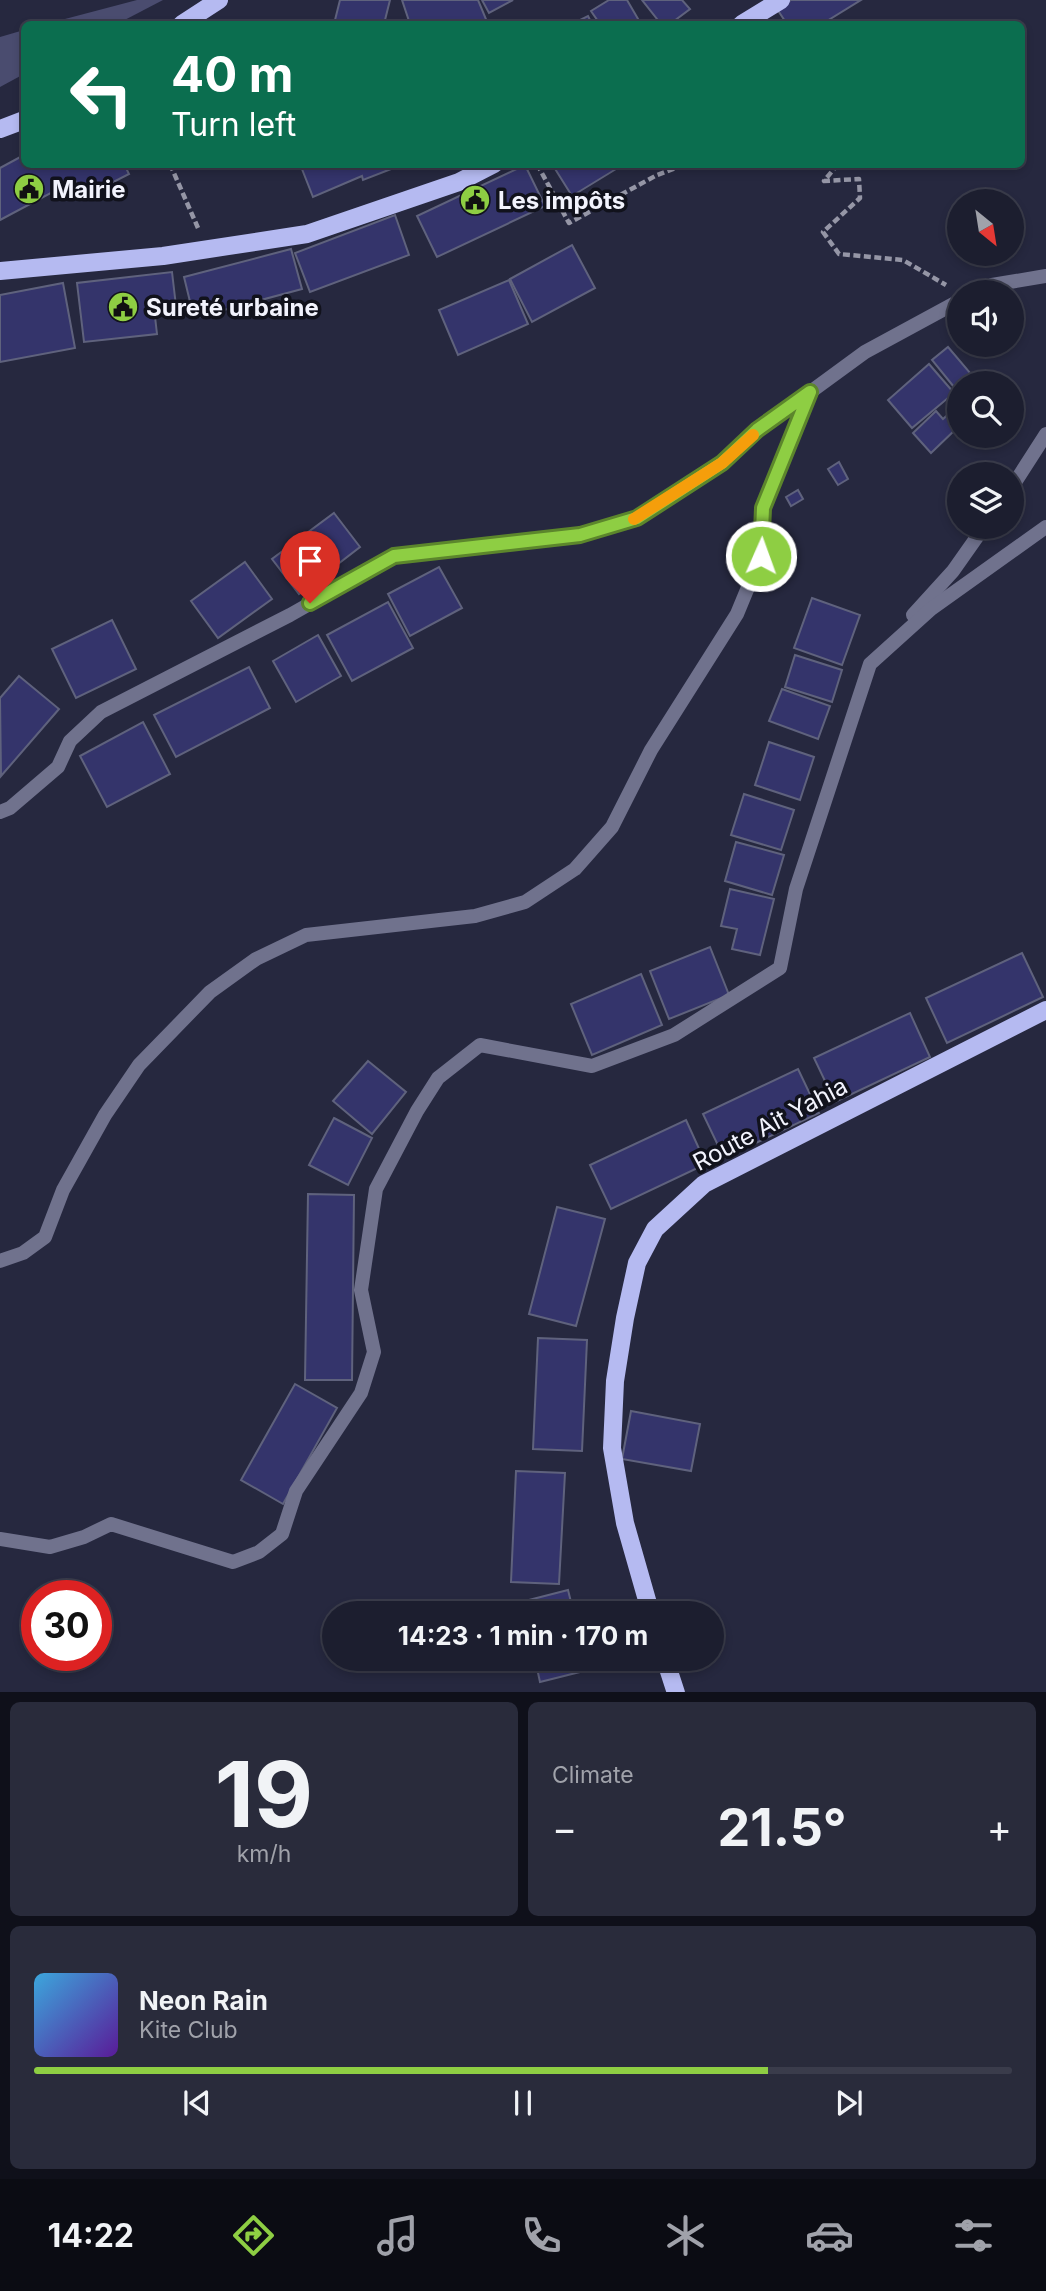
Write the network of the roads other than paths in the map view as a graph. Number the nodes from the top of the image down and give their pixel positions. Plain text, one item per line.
1 (219, 0) edge
2 (781, 0) edge
3 (188, 21) edge
4 (746, 21) edge
5 (21, 121) edge
6 (0, 129) edge
7 (486, 168) edge
8 (0, 271) edge
9 (1046, 275) edge
10 (1019, 280) edge
11 (947, 308) edge
12 (810, 392) junction
13 (1046, 434) edge
14 (1024, 468) edge
15 (1046, 527) edge
16 (976, 539) edge
17 (892, 645) junction
18 (0, 812) edge
19 (1046, 1010) edge
20 (0, 1261) edge
21 (0, 1539) edge
22 (647, 1601) edge
23 (669, 1671) edge
24 (676, 1692) edge

1 - 3 main road
2 - 4 main road
5 - 6 main road
7 - 8 main road
9 - 10 street
11 - 12 street
12 - 18 street
12 - 20 street
13 - 14 street
15 - 17 street
16 - 17 street
17 - 21 street
19 - 22 main road, Route Ait Yahia
23 - 24 main road

